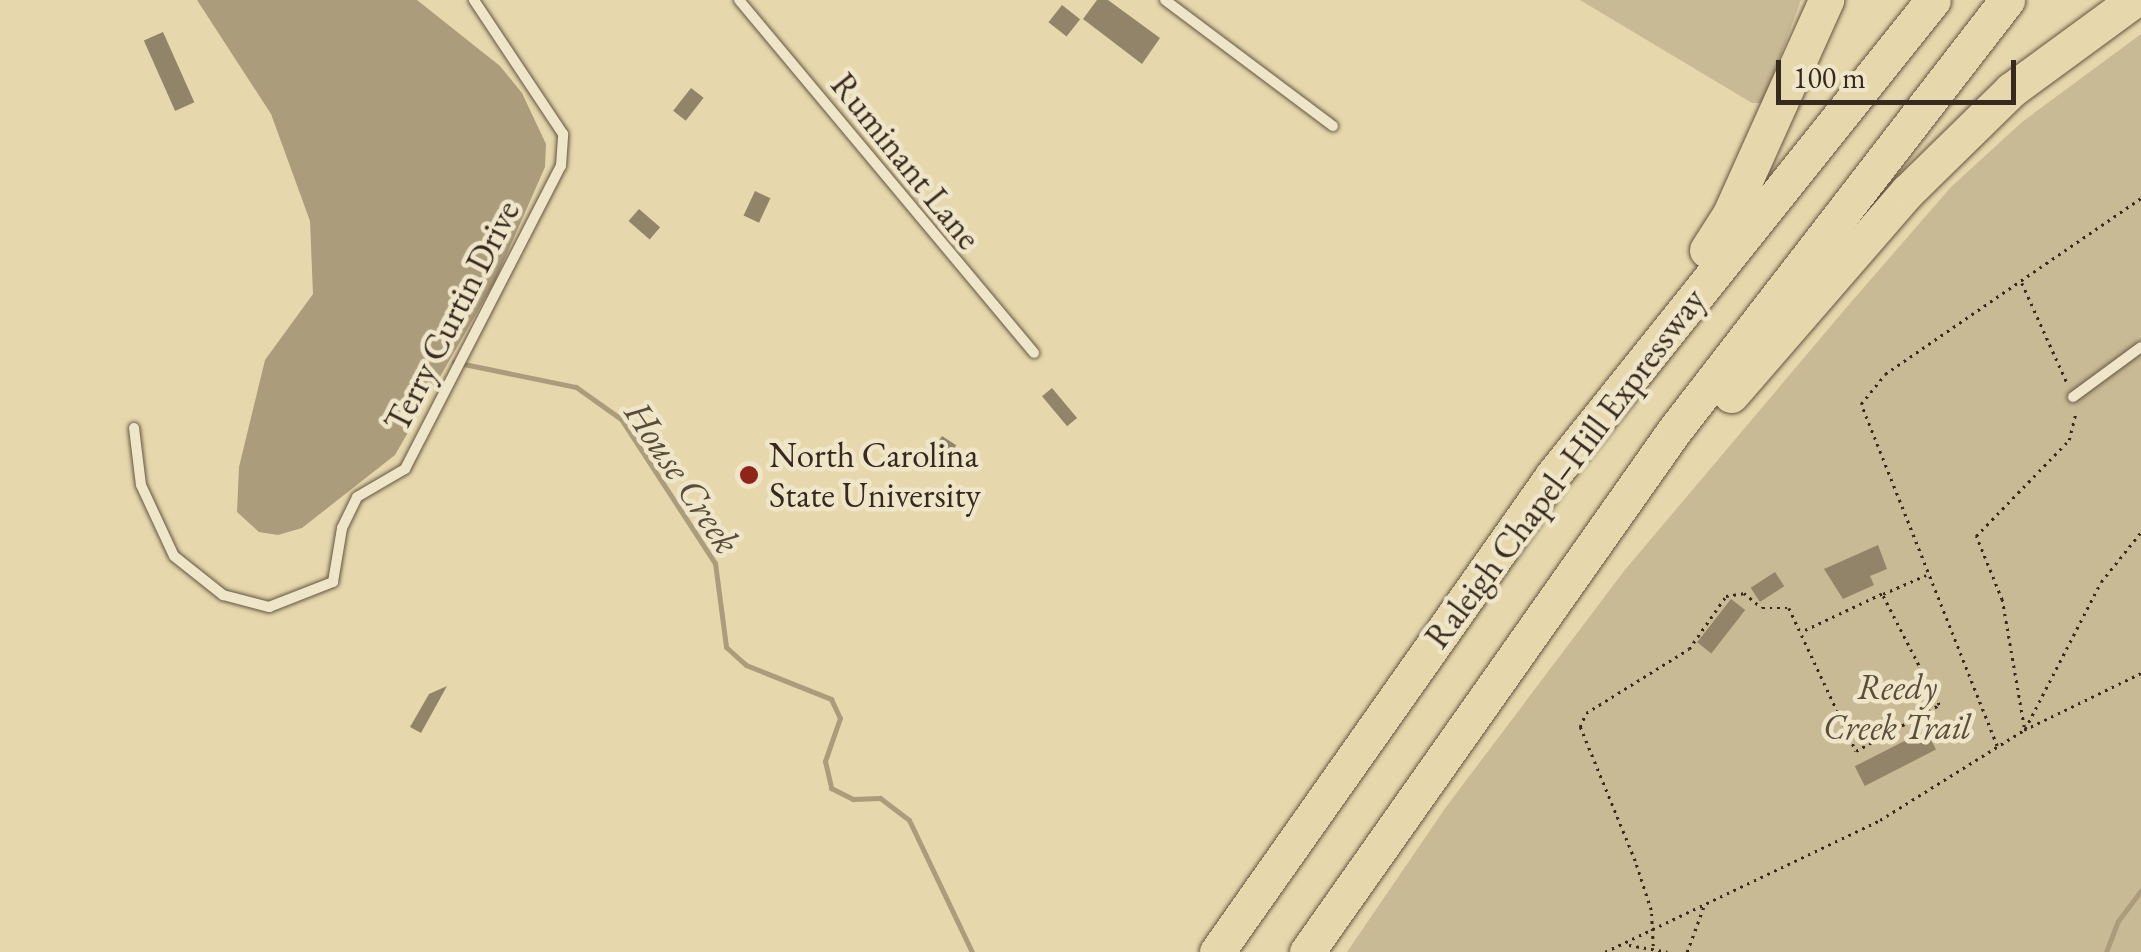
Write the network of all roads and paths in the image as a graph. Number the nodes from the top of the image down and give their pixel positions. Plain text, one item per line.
1 (474, 0) edge
2 (739, 0) edge
3 (1165, 0) edge
4 (1826, 0) edge
5 (1934, 0) edge
6 (2007, 0) edge
7 (2134, 0) edge
8 (1334, 126) dead end
9 (2141, 198) edge
10 (2021, 282) junction
11 (2141, 346) edge
12 (1034, 353) dead end
13 (1626, 378) junction
14 (2074, 397) junction
15 (134, 428) dead end
16 (2141, 532) edge
17 (1926, 576) junction
18 (1882, 594) junction
19 (1802, 632) junction
20 (1510, 655) junction
21 (2141, 673) edge
22 (2024, 730) junction
23 (1997, 746) junction
24 (1704, 903) junction
25 (1652, 927) junction
26 (1627, 944) junction
27 (1653, 946) junction
28 (1663, 951) edge
29 (1214, 952) edge
30 (1310, 952) edge
31 (1605, 952) edge
32 (1687, 952) edge

1 - 15 lane, Terry Curtin Drive
2 - 12 lane, Ruminant Lane
3 - 8 lane
4 - 13 highway
5 - 13 highway, Raleigh Chapel–Hill Expressway
6 - 20 highway, Raleigh Chapel–Hill Expressway
7 - 20 highway
9 - 10 path
10 - 14 path
10 - 17 path
11 - 14 lane
13 - 29 highway, Raleigh Chapel–Hill Expressway
14 - 22 path
16 - 22 path
17 - 18 path
17 - 23 path
18 - 19 path
18 - 19 path
19 - 25 path
20 - 30 highway, Raleigh Chapel–Hill Expressway
21 - 22 path
22 - 23 path
23 - 24 path
24 - 25 path
24 - 32 path
25 - 26 path
25 - 27 path
26 - 27 path
26 - 31 path
27 - 28 path

